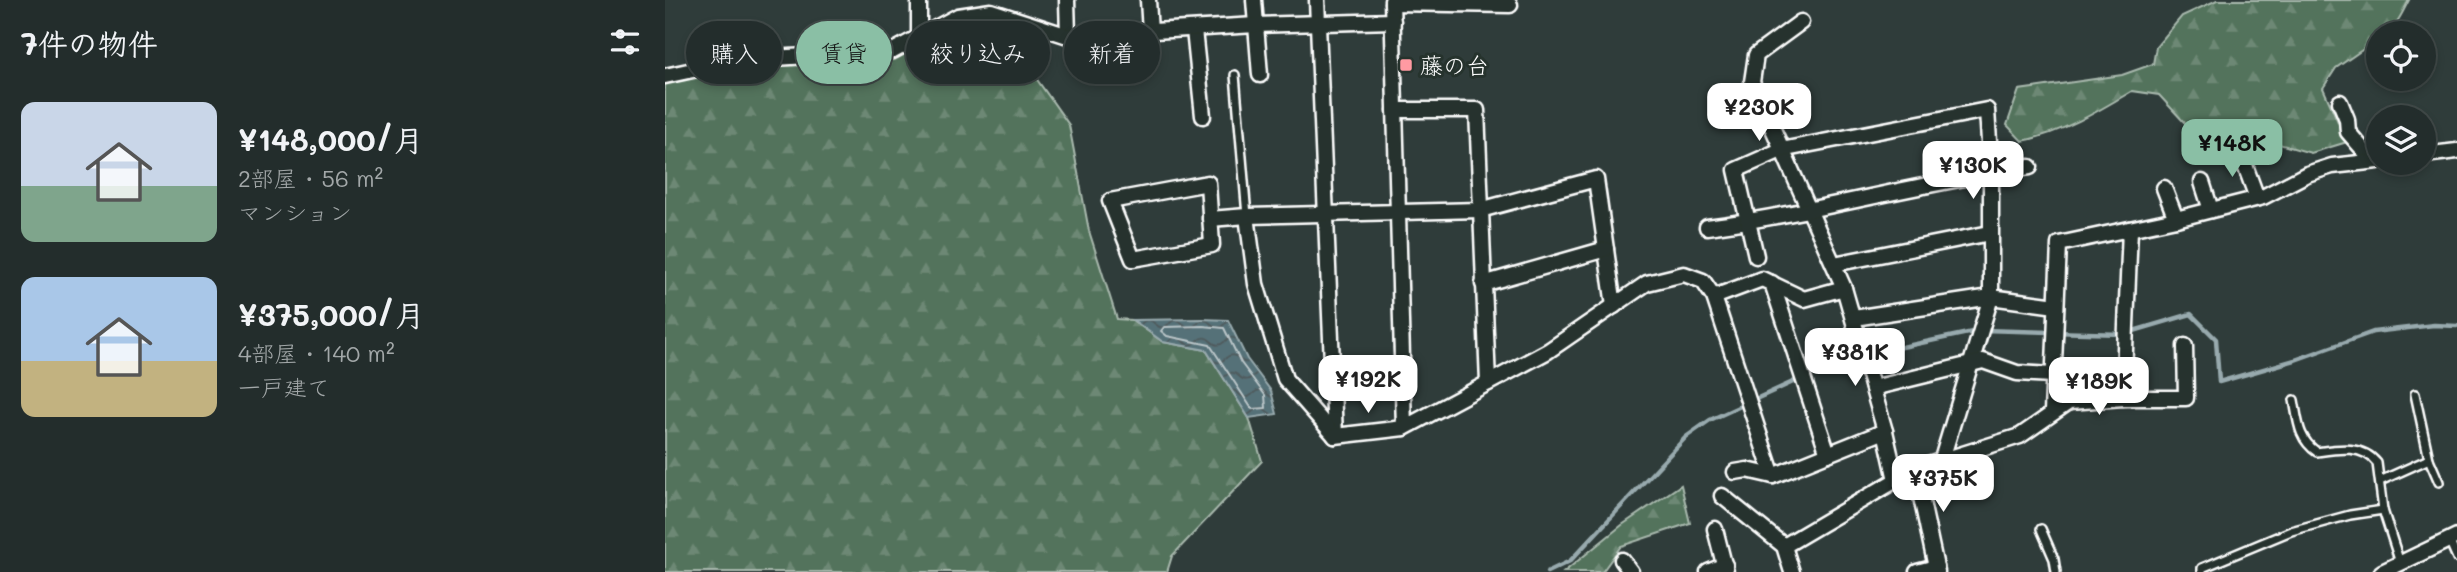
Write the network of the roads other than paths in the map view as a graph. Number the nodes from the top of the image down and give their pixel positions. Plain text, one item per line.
1 (919, 0) edge
2 (1067, 0) edge
3 (1148, 0) edge
4 (1255, 0) edge
5 (1317, 0) edge
6 (1392, 1) edge
7 (1471, 2) edge
8 (1510, 5) dead end
9 (991, 6) edge
10 (919, 21) edge
11 (948, 21) edge
12 (1068, 21) edge
13 (1149, 21) edge
14 (1393, 21) junction
15 (1801, 22) dead end
16 (1317, 23) junction
17 (1256, 26) junction
18 (1194, 30) junction
19 (1160, 32) edge
20 (1064, 34) edge
21 (906, 44) edge
22 (1235, 75) dead end
23 (1260, 75) dead end
24 (665, 76) edge
25 (2340, 102) dead end
26 (1395, 110) junction
27 (1202, 116) dead end
28 (2239, 149) dead end
29 (1781, 150) junction
30 (2366, 150) edge
31 (2457, 151) edge
32 (2436, 154) edge
33 (2366, 162) edge
34 (2030, 167) dead end
35 (1991, 173) junction
36 (2202, 182) dead end
37 (2164, 188) dead end
38 (2257, 198) junction
39 (1480, 210) junction
40 (2211, 210) junction
41 (1810, 211) junction
42 (1398, 212) junction
43 (1327, 214) junction
44 (1247, 216) junction
45 (1210, 219) junction
46 (2176, 219) junction
47 (1748, 222) junction
48 (1707, 227) dead end
49 (2130, 229) junction
50 (1990, 233) junction
51 (1606, 249) junction
52 (1756, 256) dead end
53 (1834, 264) junction
54 (1772, 283) junction
55 (1483, 284) junction
56 (1844, 288) junction
57 (1714, 297) junction
58 (1991, 297) junction
59 (1614, 306) junction
60 (2056, 306) junction
61 (1854, 318) junction
62 (2185, 346) dead end
63 (1971, 363) junction
64 (2053, 375) junction
65 (1487, 383) junction
66 (1873, 388) junction
67 (2415, 394) dead end
68 (2123, 397) junction
69 (2294, 400) dead end
70 (2052, 412) junction
71 (1404, 428) junction
72 (1885, 431) junction
73 (1335, 436) junction
74 (1828, 454) junction
75 (1942, 459) junction
76 (2429, 459) junction
77 (1915, 469) junction
78 (1735, 472) dead end
79 (1773, 476) junction
80 (1896, 480) junction
81 (2379, 481) junction
82 (2439, 482) dead end
83 (1722, 496) dead end
84 (2383, 510) junction
85 (1715, 529) dead end
86 (2041, 529) dead end
87 (2453, 538) edge
88 (1784, 546) junction
89 (2457, 558) edge
90 (2400, 564) junction
91 (1725, 569) edge
92 (1937, 570) edge
93 (1708, 572) edge
94 (1792, 572) edge
95 (1917, 572) edge
96 (2056, 572) edge
97 (2202, 572) edge
98 (2382, 572) edge

1 - 10 street
2 - 12 street
3 - 13 street
4 - 17 street
5 - 16 street
6 - 7 street
6 - 14 street
7 - 8 street
9 - 11 street
9 - 20 street
14 - 16 street
14 - 26 street
15 - 29 street
16 - 17 street
16 - 43 street
17 - 18 street
17 - 23 street
18 - 19 street
18 - 27 street
21 - 24 street
22 - 44 lane
25 - 30 street
26 - 39 street
26 - 42 street
28 - 38 street
29 - 35 street
29 - 41 street
29 - 47 street
31 - 32 street
33 - 38 street
34 - 35 street
35 - 41 street
35 - 50 street
36 - 40 street
37 - 46 street
38 - 40 street
39 - 42 street
39 - 51 street
39 - 55 street
40 - 46 street
41 - 47 street
41 - 53 street
42 - 43 street
42 - 71 street
43 - 44 street
43 - 73 street
44 - 45 street
44 - 73 street
45 - 45 street
46 - 49 street
47 - 48 street
47 - 52 street
49 - 60 street
49 - 68 street
50 - 53 street
50 - 58 street
51 - 55 street
51 - 59 street
53 - 56 street
54 - 56 street
54 - 57 street
54 - 74 street
55 - 65 street
56 - 61 street
57 - 59 street
57 - 79 street
58 - 60 street
58 - 61 street
58 - 63 street
59 - 65 street
60 - 64 street
61 - 66 street
62 - 68 street
63 - 64 street
63 - 66 street
63 - 75 street
64 - 70 street
65 - 71 street
66 - 72 street
67 - 76 lane
68 - 70 street
69 - 81 lane
70 - 75 street
71 - 73 street
72 - 74 street
72 - 80 street
74 - 79 street
75 - 77 street
76 - 81 lane
76 - 82 lane
77 - 80 street
77 - 92 street
78 - 79 street
80 - 88 street
81 - 84 lane
83 - 88 street
84 - 90 lane
84 - 97 lane
85 - 91 street
86 - 96 lane
87 - 89 lane
87 - 90 street
88 - 94 street
90 - 98 street
91 - 93 street
92 - 95 street

